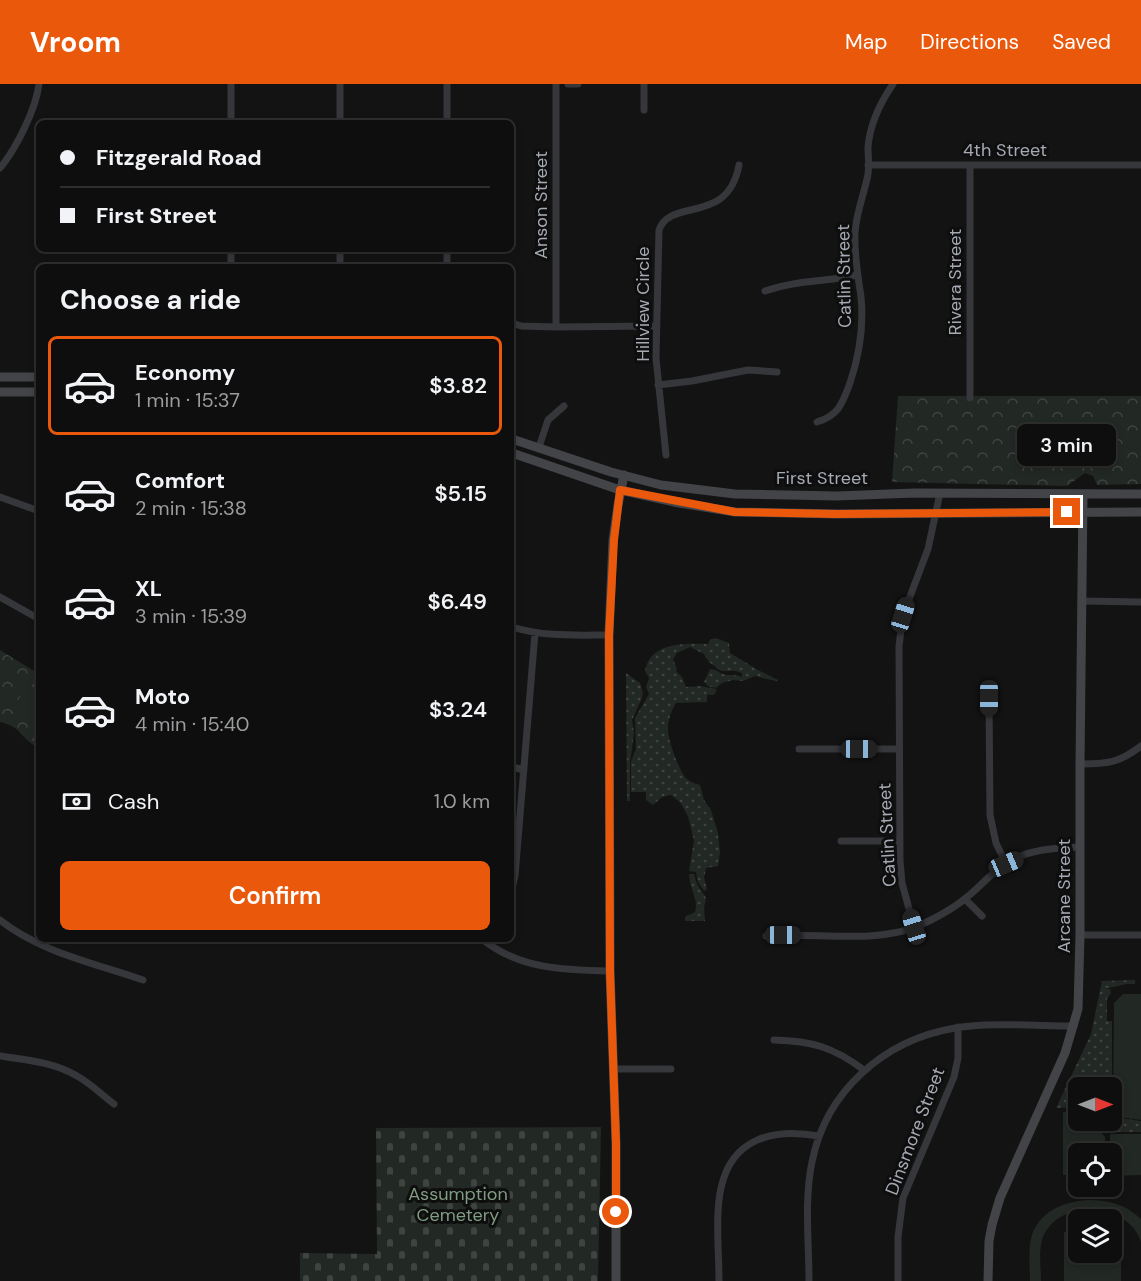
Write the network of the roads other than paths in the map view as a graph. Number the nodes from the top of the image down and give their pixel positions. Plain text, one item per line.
1 (39, 84) edge
2 (231, 84) edge
3 (340, 84) edge
4 (447, 84) edge
5 (556, 84) edge
6 (568, 84) edge
7 (578, 84) edge
8 (644, 84) edge
9 (893, 84) edge
10 (644, 110) dead end
11 (231, 120) edge
12 (340, 120) edge
13 (447, 120) edge
14 (739, 165) dead end
15 (868, 165) junction
16 (970, 165) junction
17 (1141, 165) edge
18 (0, 168) edge
19 (857, 274) junction
20 (765, 291) dead end
21 (514, 324) edge
22 (556, 327) junction
23 (655, 327) junction
24 (777, 372) dead end
25 (0, 377) edge
26 (36, 377) edge
27 (658, 385) junction
28 (0, 392) edge
29 (36, 392) edge
30 (970, 398) dead end
31 (564, 406) dead end
32 (817, 422) dead end
33 (514, 440) edge
34 (538, 447) junction
35 (514, 454) edge
36 (666, 455) dead end
37 (624, 475) junction
38 (620, 490) junction
39 (940, 493) junction
40 (1083, 494) junction
41 (1141, 494) edge
42 (0, 496) edge
43 (36, 507) edge
44 (936, 512) junction
45 (1083, 512) junction
46 (1141, 512) edge
47 (0, 597) edge
48 (1082, 602) junction
49 (1141, 602) edge
50 (36, 617) edge
51 (514, 628) edge
52 (536, 633) junction
53 (609, 635) junction
54 (989, 698) dead end
55 (1141, 746) edge
56 (799, 749) dead end
57 (899, 749) junction
58 (1080, 764) junction
59 (514, 768) edge
60 (524, 770) junction
61 (841, 841) dead end
62 (899, 841) junction
63 (1080, 847) junction
64 (1006, 864) junction
65 (514, 880) edge
66 (965, 899) junction
67 (982, 916) dead end
68 (0, 920) edge
69 (914, 927) junction
70 (1080, 935) junction
71 (1141, 935) edge
72 (766, 936) dead end
73 (487, 942) edge
74 (610, 971) junction
75 (142, 980) dead end
76 (1074, 1026) junction
77 (958, 1027) junction
78 (774, 1040) dead end
79 (0, 1056) edge
80 (671, 1069) dead end
81 (614, 1070) junction
82 (864, 1070) junction
83 (114, 1104) dead end
84 (819, 1136) junction
85 (616, 1281) edge
86 (719, 1281) edge
87 (809, 1281) edge
88 (898, 1281) edge
89 (988, 1281) edge

1 - 18 street
2 - 11 street
3 - 12 street
4 - 13 street
5 - 22 street, Anson Street
6 - 7 street
8 - 10 street
9 - 15 street, Catlin Street
14 - 23 street, Hillview Circle
15 - 16 street, 4th Street
15 - 19 street, Catlin Street
16 - 17 street, 4th Street
16 - 30 street, Rivera Street
19 - 20 street
19 - 32 street, Catlin Street
21 - 22 street
22 - 23 street
23 - 27 street, Hillview Circle
24 - 27 street
25 - 26 main road
27 - 36 street, Hillview Circle
28 - 29 main road
31 - 34 street
33 - 34 main road, First Street
34 - 37 main road, First Street
35 - 38 main road, First Street
37 - 38 main road
37 - 39 main road, First Street
38 - 44 main road, First Street
38 - 53 main road
39 - 40 main road, First Street
39 - 44 street, Catlin Street
40 - 41 main road, First Street
40 - 45 main road, Arcane Street
42 - 43 street
44 - 45 main road, First Street
44 - 57 street, Catlin Street
45 - 46 main road, First Street
45 - 48 main road, Arcane Street
47 - 50 street
48 - 49 street
48 - 58 main road, Arcane Street
51 - 52 street
52 - 53 street
52 - 60 street
53 - 74 main road
54 - 64 street
55 - 58 street
56 - 57 street
57 - 62 street, Catlin Street
58 - 63 main road, Arcane Street
59 - 60 street
60 - 65 street
61 - 62 street
62 - 69 street, Catlin Street
63 - 64 street
63 - 70 main road, Arcane Street
64 - 66 street
66 - 67 street
66 - 69 street
68 - 75 street
69 - 72 street
70 - 71 street
70 - 76 main road, Arcane Street
73 - 74 street
74 - 81 main road
76 - 77 street
76 - 89 main road, Arcane Street
77 - 82 street
77 - 88 street, Dinsmore Street
78 - 82 street
79 - 83 street
80 - 81 street
81 - 85 main road
82 - 84 street
84 - 86 street
84 - 87 street

